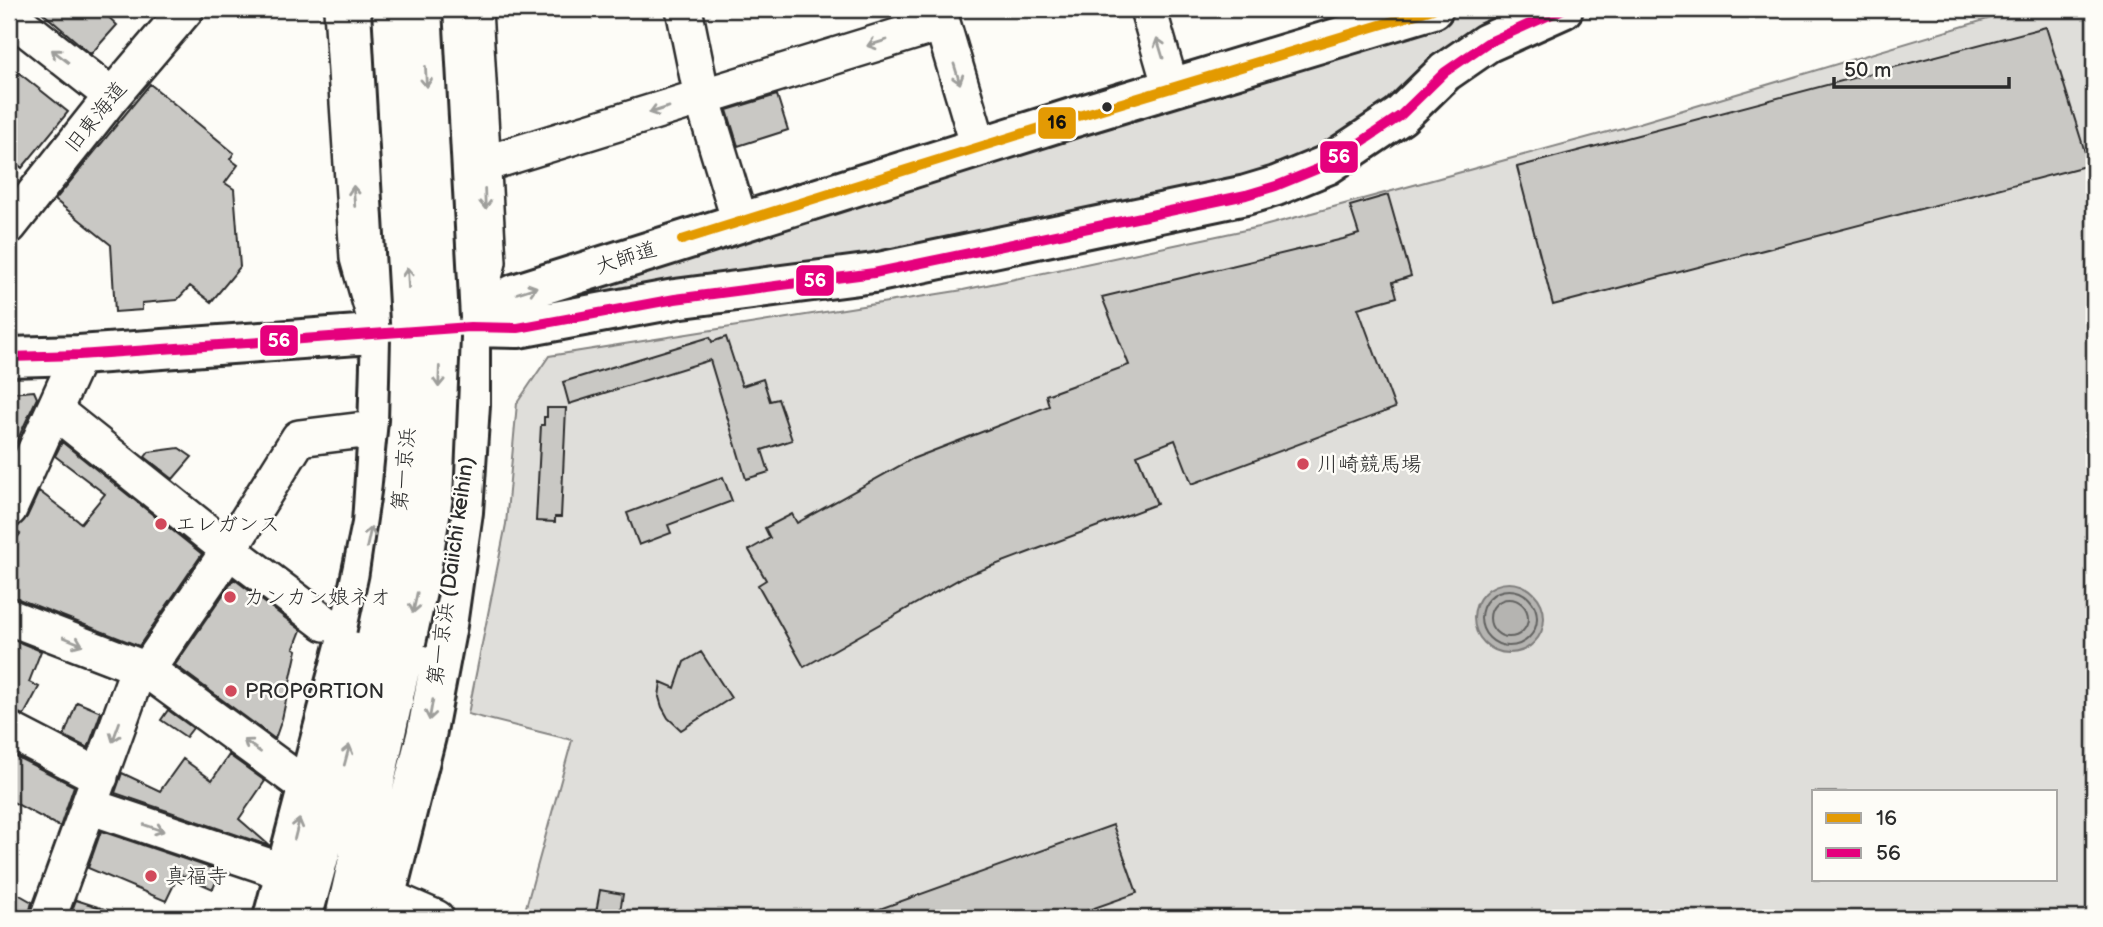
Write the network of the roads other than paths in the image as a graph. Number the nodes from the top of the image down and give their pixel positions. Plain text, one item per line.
1 (186, 9) edge
2 (342, 9) edge
3 (369, 9) edge
4 (392, 9) edge
5 (422, 9) edge
6 (452, 9) edge
7 (474, 9) edge
8 (684, 9) edge
9 (1148, 9) edge
10 (1433, 9) edge
11 (1563, 9) edge
12 (9, 15) edge
13 (940, 16) edge
14 (1171, 88) junction
15 (112, 96) junction
16 (702, 97) junction
17 (979, 147) junction
18 (484, 164) junction
19 (740, 222) junction
20 (9, 226) edge
21 (471, 327) junction
22 (380, 335) junction
23 (79, 355) junction
24 (9, 357) edge
25 (54, 410) junction
26 (378, 430) junction
27 (9, 509) edge
28 (229, 550) junction
29 (9, 617) edge
30 (325, 623) dead end
31 (392, 640) junction
32 (143, 668) junction
33 (9, 730) edge
34 (307, 787) junction
35 (94, 792) junction
36 (285, 876) junction
37 (383, 907) edge
38 (48, 918) edge
39 (273, 918) edge
40 (302, 918) edge
41 (345, 918) edge
42 (436, 918) edge

1 - 15 street, 旧東海道
22 -> 2 street
3 - 22 highway
31 -> 4 highway, 第一京浜, bridge
5 -> 31 highway, 第一京浜, bridge
6 - 21 highway, 第一京浜 (Daiichi keihin)
7 - 18 street
8 - 16 street
14 -> 9 street
10 - 14 highway, 大師道
11 - 21 highway
15 -> 12 street
13 -> 16 street
13 -> 17 street
14 - 17 highway, 大師道
15 - 20 street, 旧東海道
16 -> 18 street
16 - 19 street
17 - 19 highway, 大師道
18 -> 21 street
21 -> 19 highway, 大師道
21 - 22 highway
21 -> 37 highway, 第一京浜 (Daiichi keihin)
22 - 23 highway
22 - 26 highway
23 - 24 highway
23 - 25 street
25 - 27 street
25 - 28 street
26 - 28 street
34 -> 26 highway
28 - 30 street
28 - 32 street
29 -> 32 street
40 -> 31 highway, 第一京浜
31 - 41 highway, 第一京浜
34 -> 32 street
32 -> 35 street
33 - 35 street
36 -> 34 highway
35 -> 36 street
35 - 38 street
36 - 39 highway
37 - 42 street

